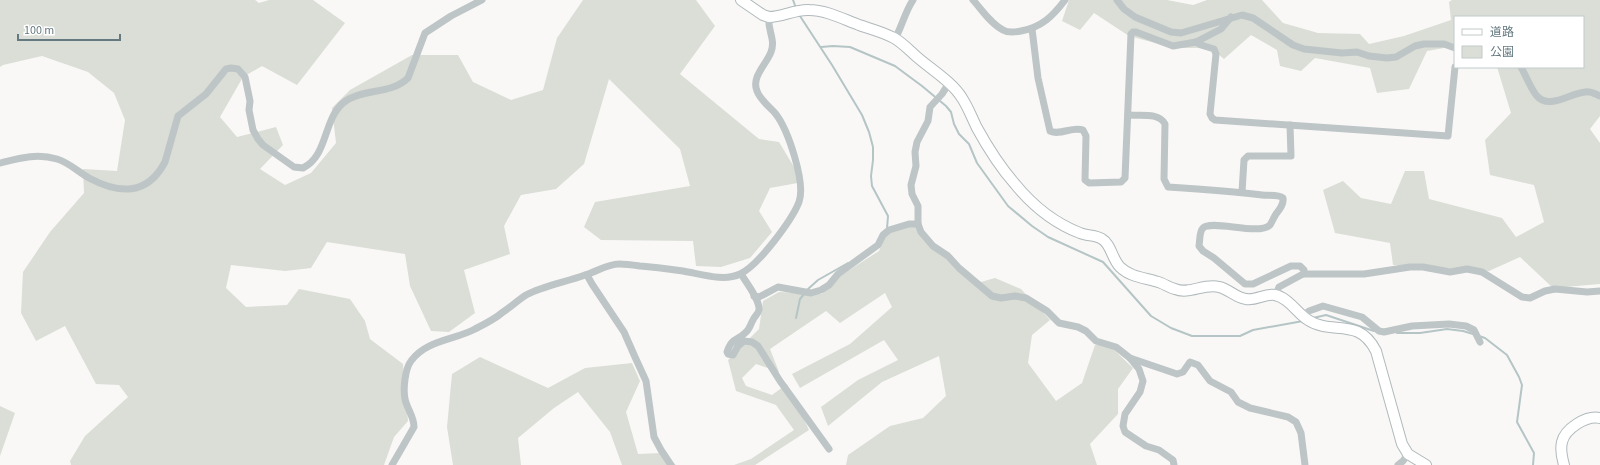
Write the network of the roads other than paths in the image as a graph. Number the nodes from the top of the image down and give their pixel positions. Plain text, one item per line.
1 (482, 0) edge
2 (741, 0) edge
3 (913, 0) edge
4 (973, 0) edge
5 (1065, 0) edge
6 (1117, 0) edge
7 (768, 17) junction
8 (1231, 18) junction
9 (1032, 29) junction
10 (895, 39) junction
11 (1196, 42) junction
12 (1454, 48) edge
13 (1455, 68) edge
14 (1522, 68) edge
15 (945, 89) junction
16 (1600, 96) edge
17 (1128, 115) junction
18 (1290, 125) junction
19 (0, 163) edge
20 (1242, 192) junction
21 (918, 224) junction
22 (741, 274) junction
23 (1303, 274) junction
24 (587, 275) junction
25 (1600, 291) edge
26 (1276, 295) junction
27 (754, 296) junction
28 (1302, 316) junction
29 (1480, 342) dead end
30 (1130, 358) junction
31 (1600, 418) edge
32 (829, 448) dead end
33 (399, 450) junction
34 (1404, 461) edge
35 (392, 465) edge
36 (398, 465) edge
37 (671, 465) edge
38 (1174, 465) edge
39 (1305, 465) edge
40 (1426, 465) edge
41 (1564, 465) edge

1 - 19 street
2 - 7 street
3 - 10 street
4 - 9 street
5 - 9 street
6 - 8 street
7 - 10 street
7 - 22 street
8 - 11 street
8 - 12 street
9 - 17 street
10 - 15 street
11 - 17 street
11 - 18 street
13 - 18 street
14 - 16 street
15 - 21 street
15 - 26 street
17 - 20 street
18 - 20 street
20 - 23 street
21 - 27 street
21 - 30 street
22 - 24 street
22 - 27 street
23 - 25 street
23 - 26 street
24 - 33 street
24 - 37 street
26 - 28 street
27 - 32 street
28 - 29 street
28 - 34 street
30 - 38 street
30 - 39 street
31 - 41 street
33 - 35 street
33 - 36 street
34 - 40 street

